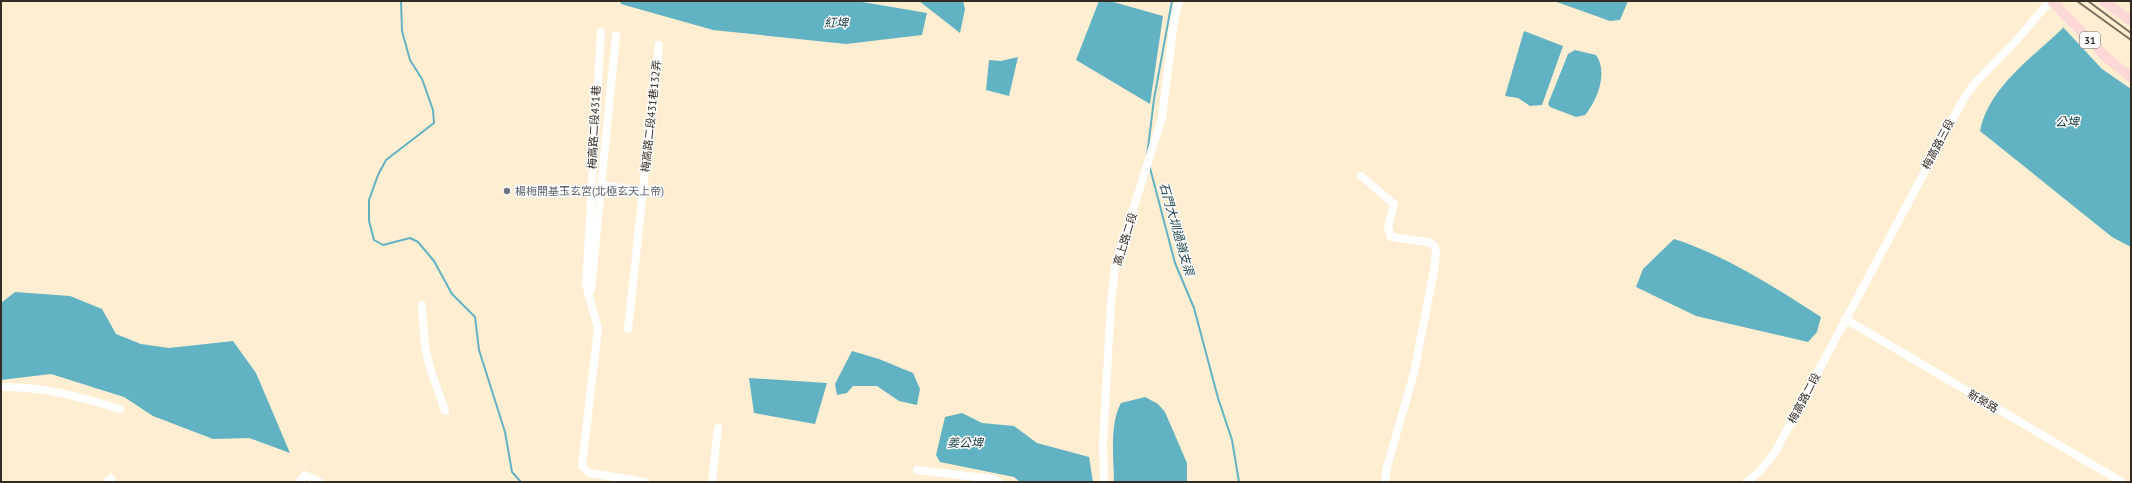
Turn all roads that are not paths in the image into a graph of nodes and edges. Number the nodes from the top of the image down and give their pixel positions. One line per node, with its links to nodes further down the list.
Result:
1 (1179, 1): 27 (street, 高上路二段)
2 (2051, 1): 8 (main road, 31); 14 (street, 梅高路三段)
3 (2104, 1): 4 (main road)
4 (2131, 21)
5 (601, 32): 12 (street, 梅高路二段431巷)
6 (616, 35): 10 (street, 梅高路二段431巷)
7 (659, 45): 11 (street, 梅高路二段431巷132弄)
8 (2131, 76)
9 (1361, 176): 28 (street)
10 (602, 185): 11 (street); 12 (street, 梅高路二段431巷)
11 (643, 191): 16 (street, 梅高路二段431巷132弄)
12 (588, 294): 24 (street, 梅高路二段431巷)
13 (422, 305): 19 (street)
14 (1853, 306): 15 (street, 梅高路二段)
15 (1846, 320): 29 (street, 梅高路二段); 30 (street, 新榮路)
16 (628, 329)
17 (1, 387): 18 (street)
18 (120, 409)
19 (445, 411)
20 (718, 428): 25 (street)
21 (917, 470): 26 (street)
22 (299, 482): 23 (street)
23 (320, 482)
24 (645, 482)
25 (712, 482)
26 (998, 482)
27 (1104, 482)
28 (1385, 482)
29 (1747, 482)
30 (2122, 482)

